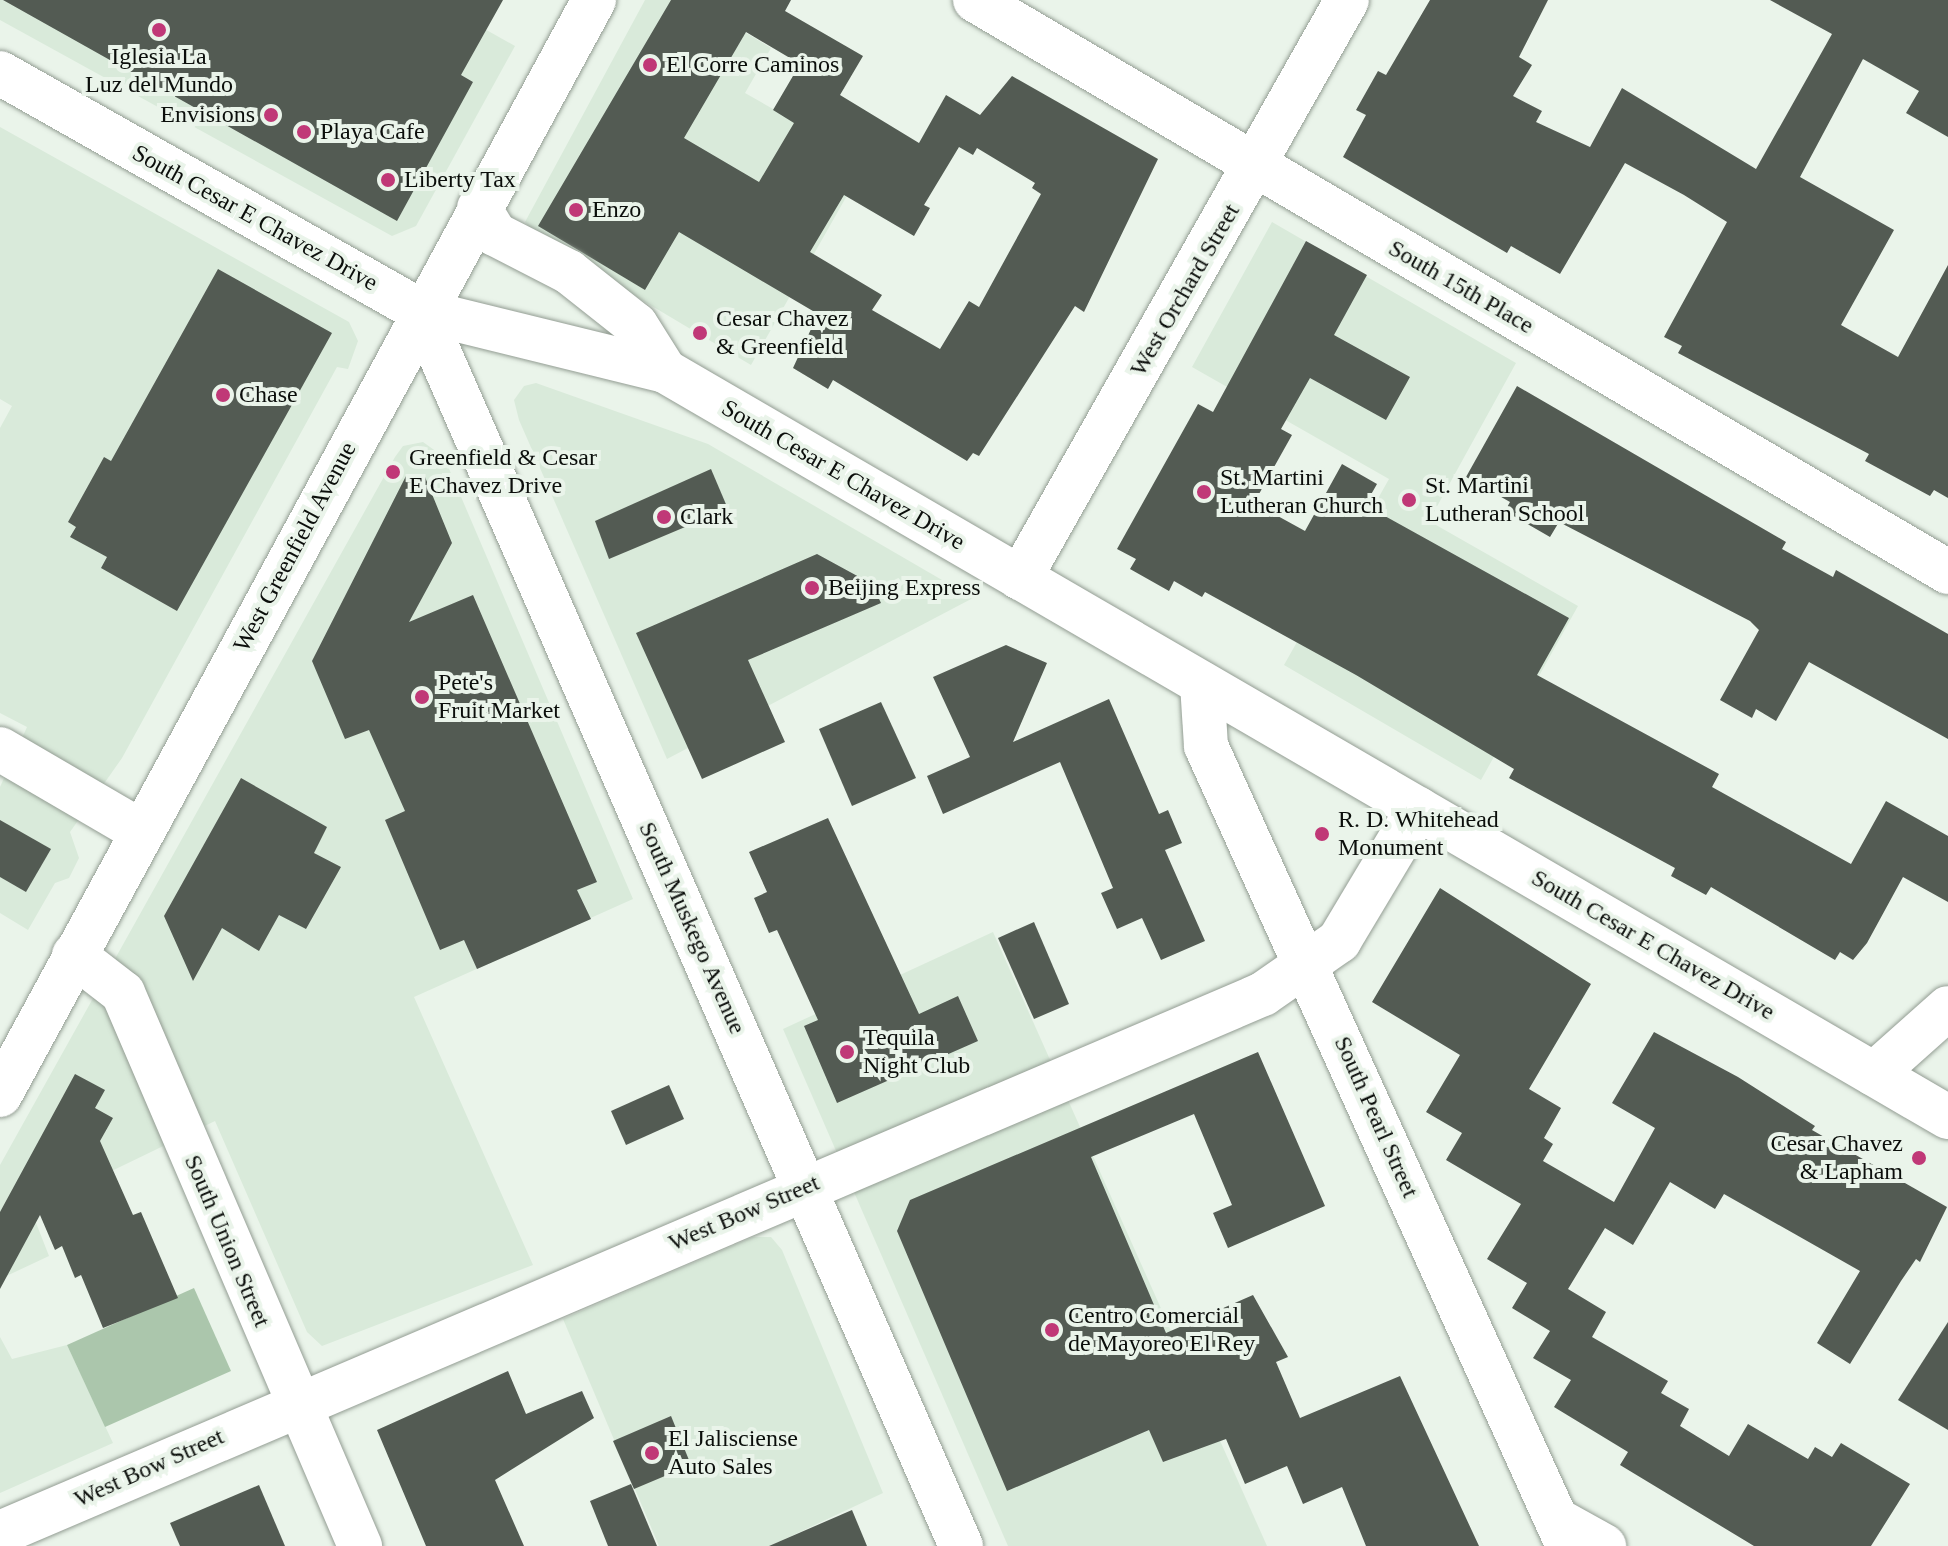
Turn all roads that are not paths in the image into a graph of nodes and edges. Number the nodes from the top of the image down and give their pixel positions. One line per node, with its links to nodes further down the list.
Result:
1 (594, 0): 6 (street, West Greenfield Avenue)
2 (975, 0): 5 (street, South 15th Place)
3 (1347, 0): 5 (street, West Orchard Street)
4 (0, 73): 7 (street, South Cesar E Chavez Drive)
5 (1255, 167): 9 (street, South 15th Place); 10 (street, West Orchard Street)
6 (479, 208): 7 (street, West Greenfield Avenue); 8 (street)
7 (421, 311): 8 (street, South Cesar E Chavez Drive); 14 (street, West Greenfield Avenue); 21 (street, South Muskego Avenue)
8 (665, 371): 10 (street, South Cesar E Chavez Drive)
9 (1948, 572)
10 (1020, 578): 11 (street, South Cesar E Chavez Drive)
11 (1202, 684): 13 (street, South Cesar E Chavez Drive); 16 (street, South Pearl Street)
12 (0, 749): 14 (street)
13 (1418, 809): 16 (street, West Bow Street); 18 (street, South Cesar E Chavez Drive)
14 (142, 832): 15 (street, West Greenfield Avenue)
15 (74, 955): 19 (street, West Greenfield Avenue); 22 (street, South Union Street)
16 (1308, 968): 21 (street, West Bow Street); 24 (street, South Pearl Street)
17 (1948, 1008): 18 (street)
18 (1874, 1074): 20 (street, South Cesar E Chavez Drive)
19 (0, 1095)
20 (1948, 1117)
21 (806, 1187): 22 (street, West Bow Street); 26 (street, South Muskego Avenue)
22 (296, 1402): 23 (street, West Bow Street); 25 (street, South Union Street)
23 (0, 1533)
24 (1563, 1533): 27 (street)
25 (360, 1546)
26 (961, 1546)
27 (1604, 1546)

